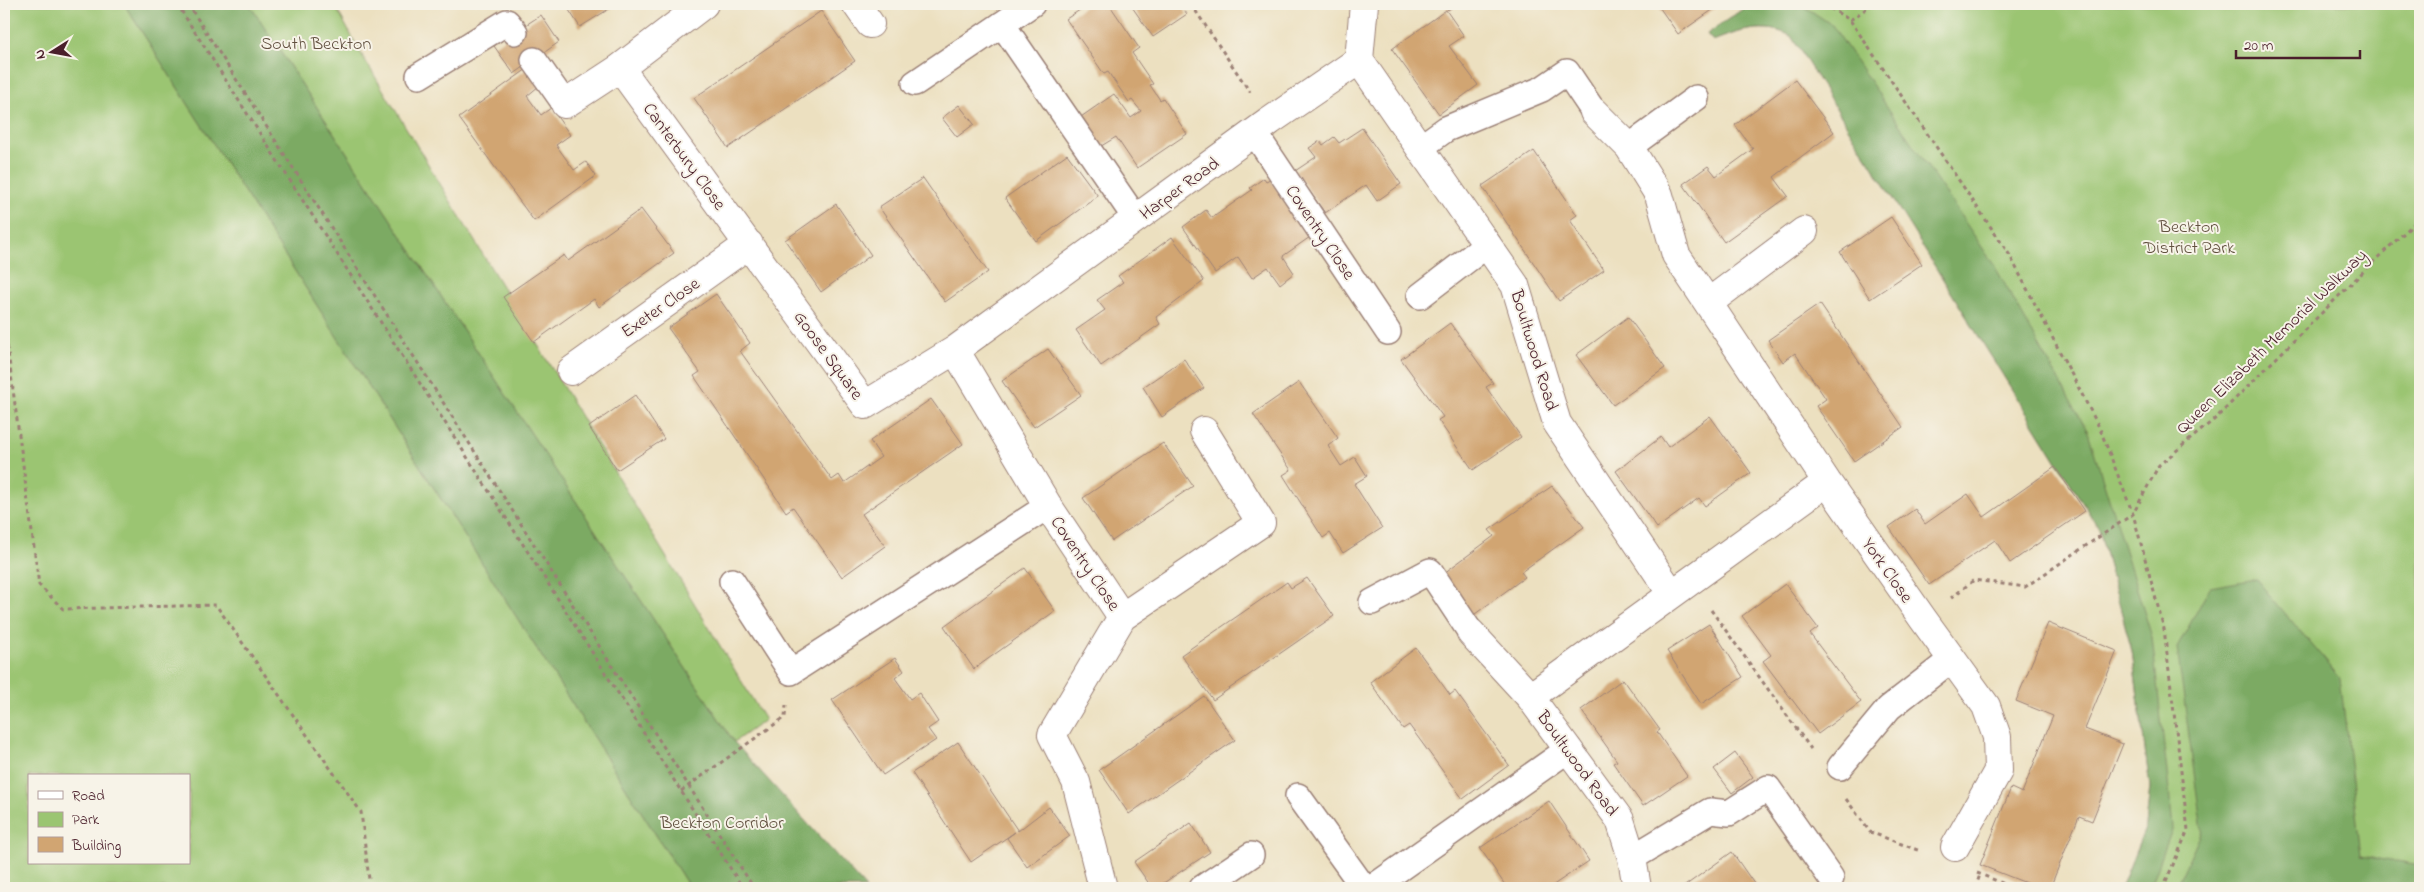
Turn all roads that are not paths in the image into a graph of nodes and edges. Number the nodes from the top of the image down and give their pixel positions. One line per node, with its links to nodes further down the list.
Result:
1 (704, 4): 8 (street)
2 (1032, 4): 4 (lane)
3 (1361, 8): 7 (street)
4 (1002, 24): 10 (lane); 17 (lane)
5 (515, 32): 9 (lane)
6 (534, 60): 12 (lane)
7 (1359, 60): 14 (street, Harper Road); 15 (street, Boultwood Road)
8 (620, 68): 12 (street); 19 (street, Canterbury Close)
9 (419, 76)
10 (915, 83)
11 (1696, 98): 16 (lane)
12 (565, 104)
13 (1594, 112): 15 (lane); 16 (street, York Close)
14 (1262, 127): 17 (street, Harper Road); 23 (lane, Coventry Close)
15 (1421, 147): 20 (street, Boultwood Road)
16 (1628, 147): 22 (street, York Close)
17 (1136, 219): 24 (street, Harper Road)
18 (1804, 231): 22 (street)
19 (749, 244): 24 (street, Goose Square); 25 (street, Exeter Close)
20 (1488, 244): 21 (lane); 30 (street, Boultwood Road)
21 (1420, 296)
22 (1708, 303): 27 (street, York Close)
23 (1388, 332)
24 (955, 350): 28 (street, Coventry Close)
25 (571, 371)
26 (1204, 431): 32 (street, Coventry Close)
27 (1827, 482): 30 (street, Boultwood Road); 34 (street, York Close)
28 (1048, 506): 29 (lane); 32 (street, Coventry Close)
29 (732, 581)
30 (1681, 588): 35 (street, Boultwood Road)
31 (1372, 602): 33 (lane)
32 (1122, 617): 43 (street)
33 (1471, 633): 35 (street, Boultwood Road)
34 (1952, 659): 37 (lane); 39 (street, York Close)
35 (1530, 697): 36 (street, Boultwood Road)
36 (1569, 749): 41 (street, Boultwood Road); 46 (lane)
37 (1840, 767)
38 (1298, 796): 45 (lane)
39 (1955, 848)
40 (1251, 856): 44 (lane)
41 (1632, 858): 42 (lane); 47 (street, Boultwood Road)
42 (1832, 878)
43 (1103, 888)
44 (1202, 888)
45 (1364, 888)
46 (1372, 888)
47 (1637, 888)

